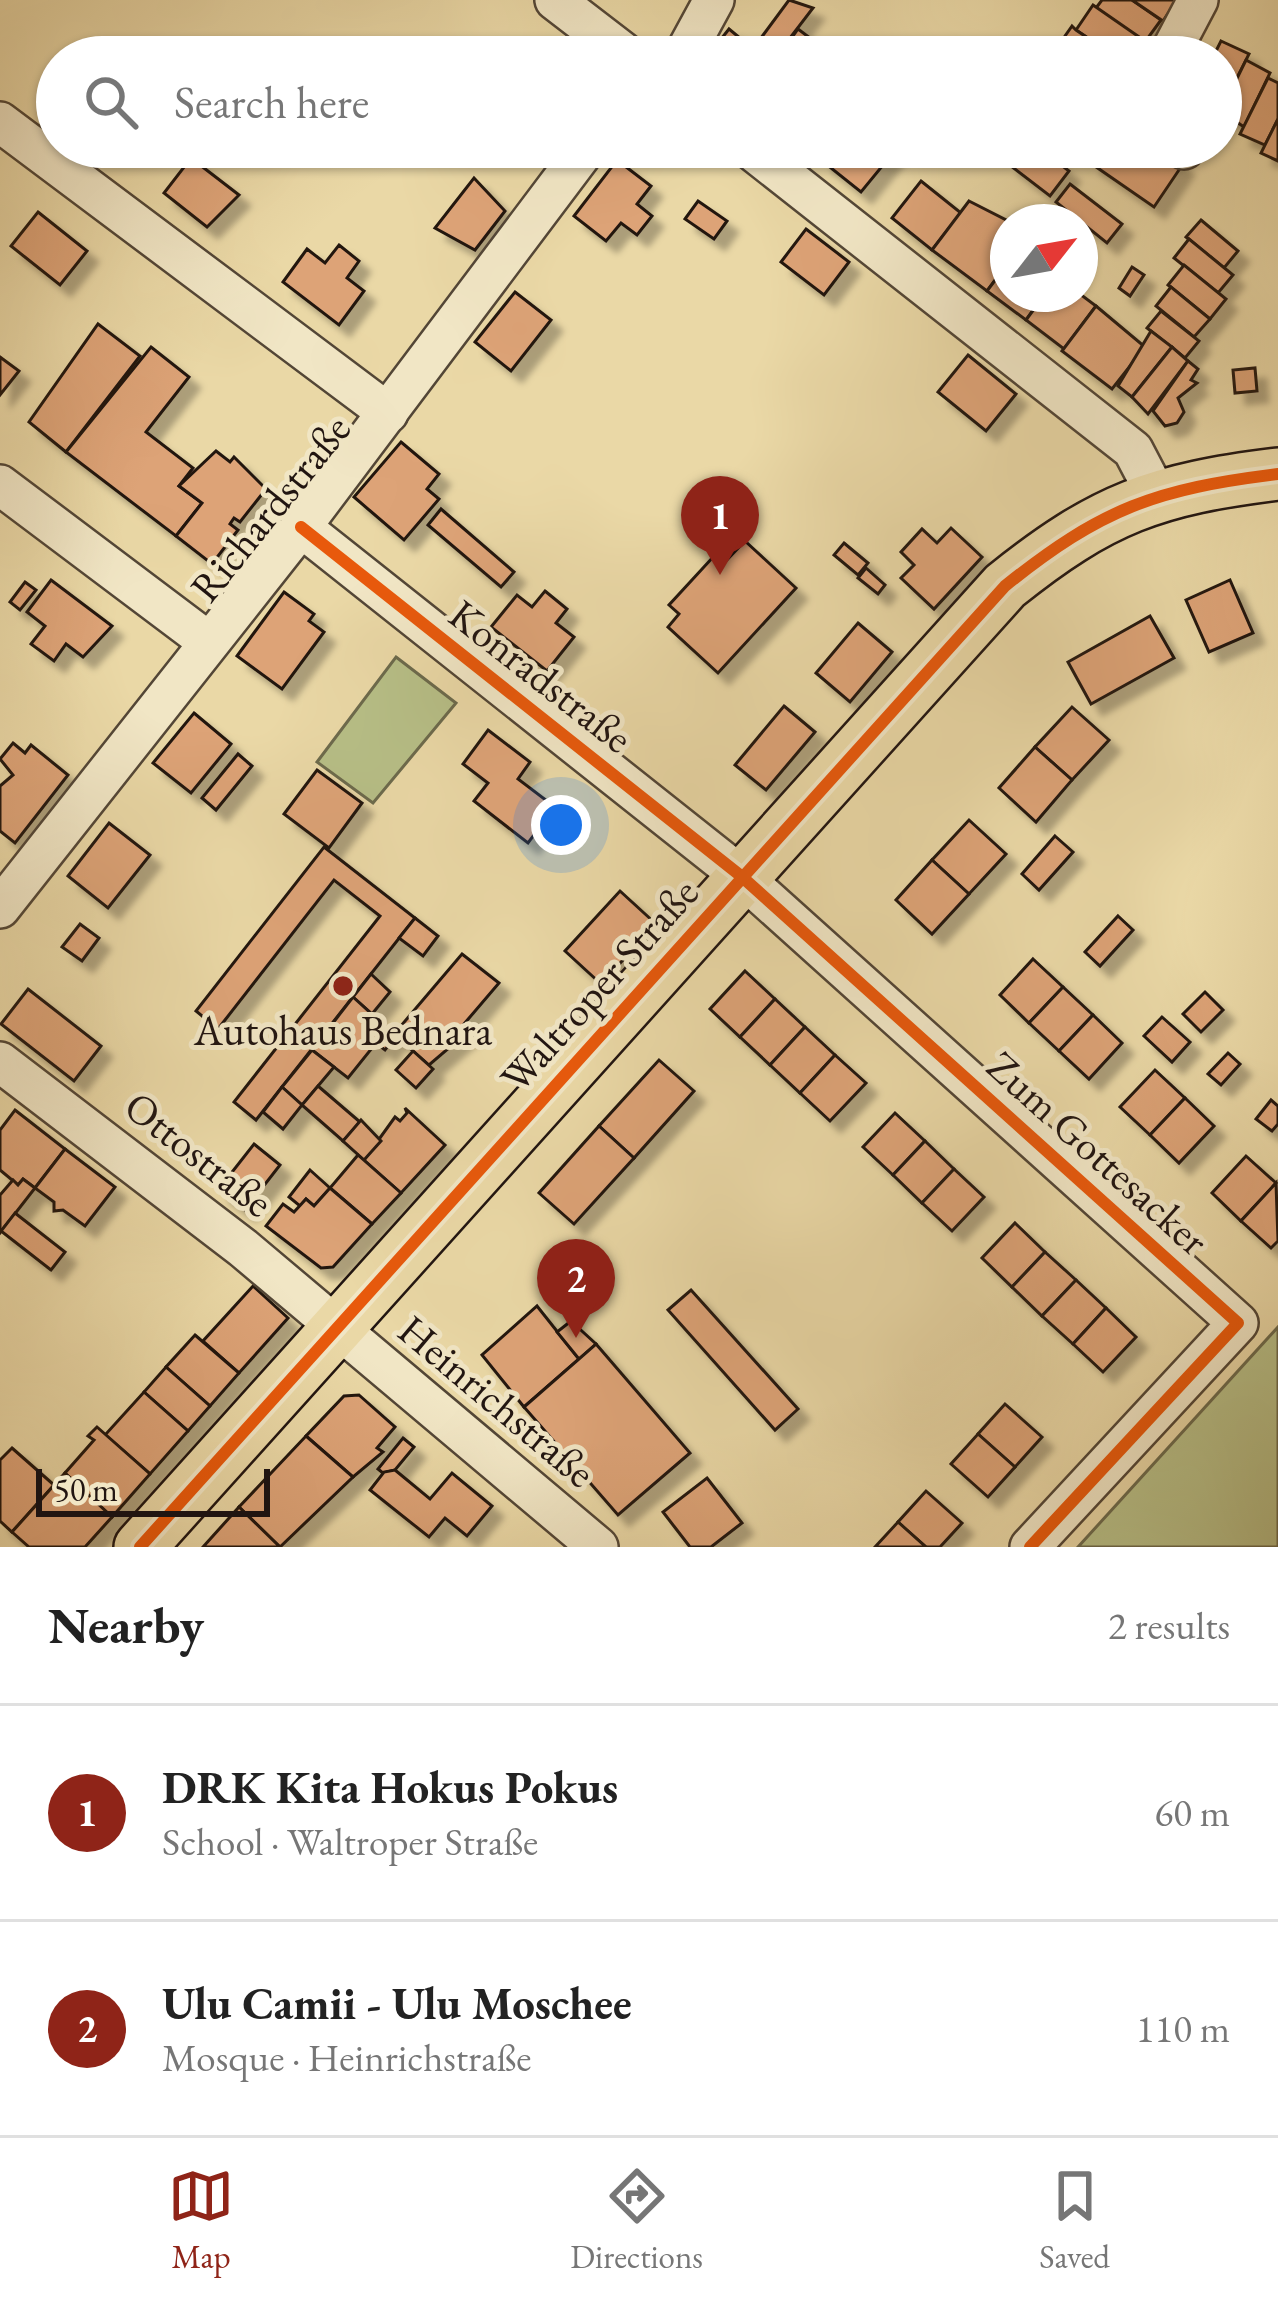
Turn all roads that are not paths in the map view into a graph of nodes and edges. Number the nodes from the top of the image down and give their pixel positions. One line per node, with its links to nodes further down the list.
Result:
1 (555, 0): 4 (street)
2 (714, 0): 5 (street)
3 (1198, 0): 6 (street)
4 (602, 36)
5 (694, 36)
6 (1179, 36)
7 (0, 122): 8 (street)
8 (36, 149)
9 (61, 168): 12 (street)
10 (571, 168): 12 (street, Richardstraße)
11 (775, 168): 15 (street)
12 (388, 413): 16 (street, Richardstraße)
13 (1278, 474): 15 (main road, Waltroper Straße)
14 (0, 485): 17 (street)
15 (1156, 494): 18 (main road, Waltroper Straße)
16 (301, 527): 17 (street, Richardstraße); 18 (street, Konradstraße)
17 (206, 640): 19 (street, Richardstraße)
18 (741, 876): 21 (main road, Waltroper Straße); 24 (street, Zum Gottesacker)
19 (0, 908)
20 (0, 1062): 21 (street, Ottostraße)
21 (334, 1328): 22 (main road, Waltroper Straße); 23 (street, Heinrichstraße)
22 (140, 1547)
23 (598, 1547)
24 (1030, 1547)

